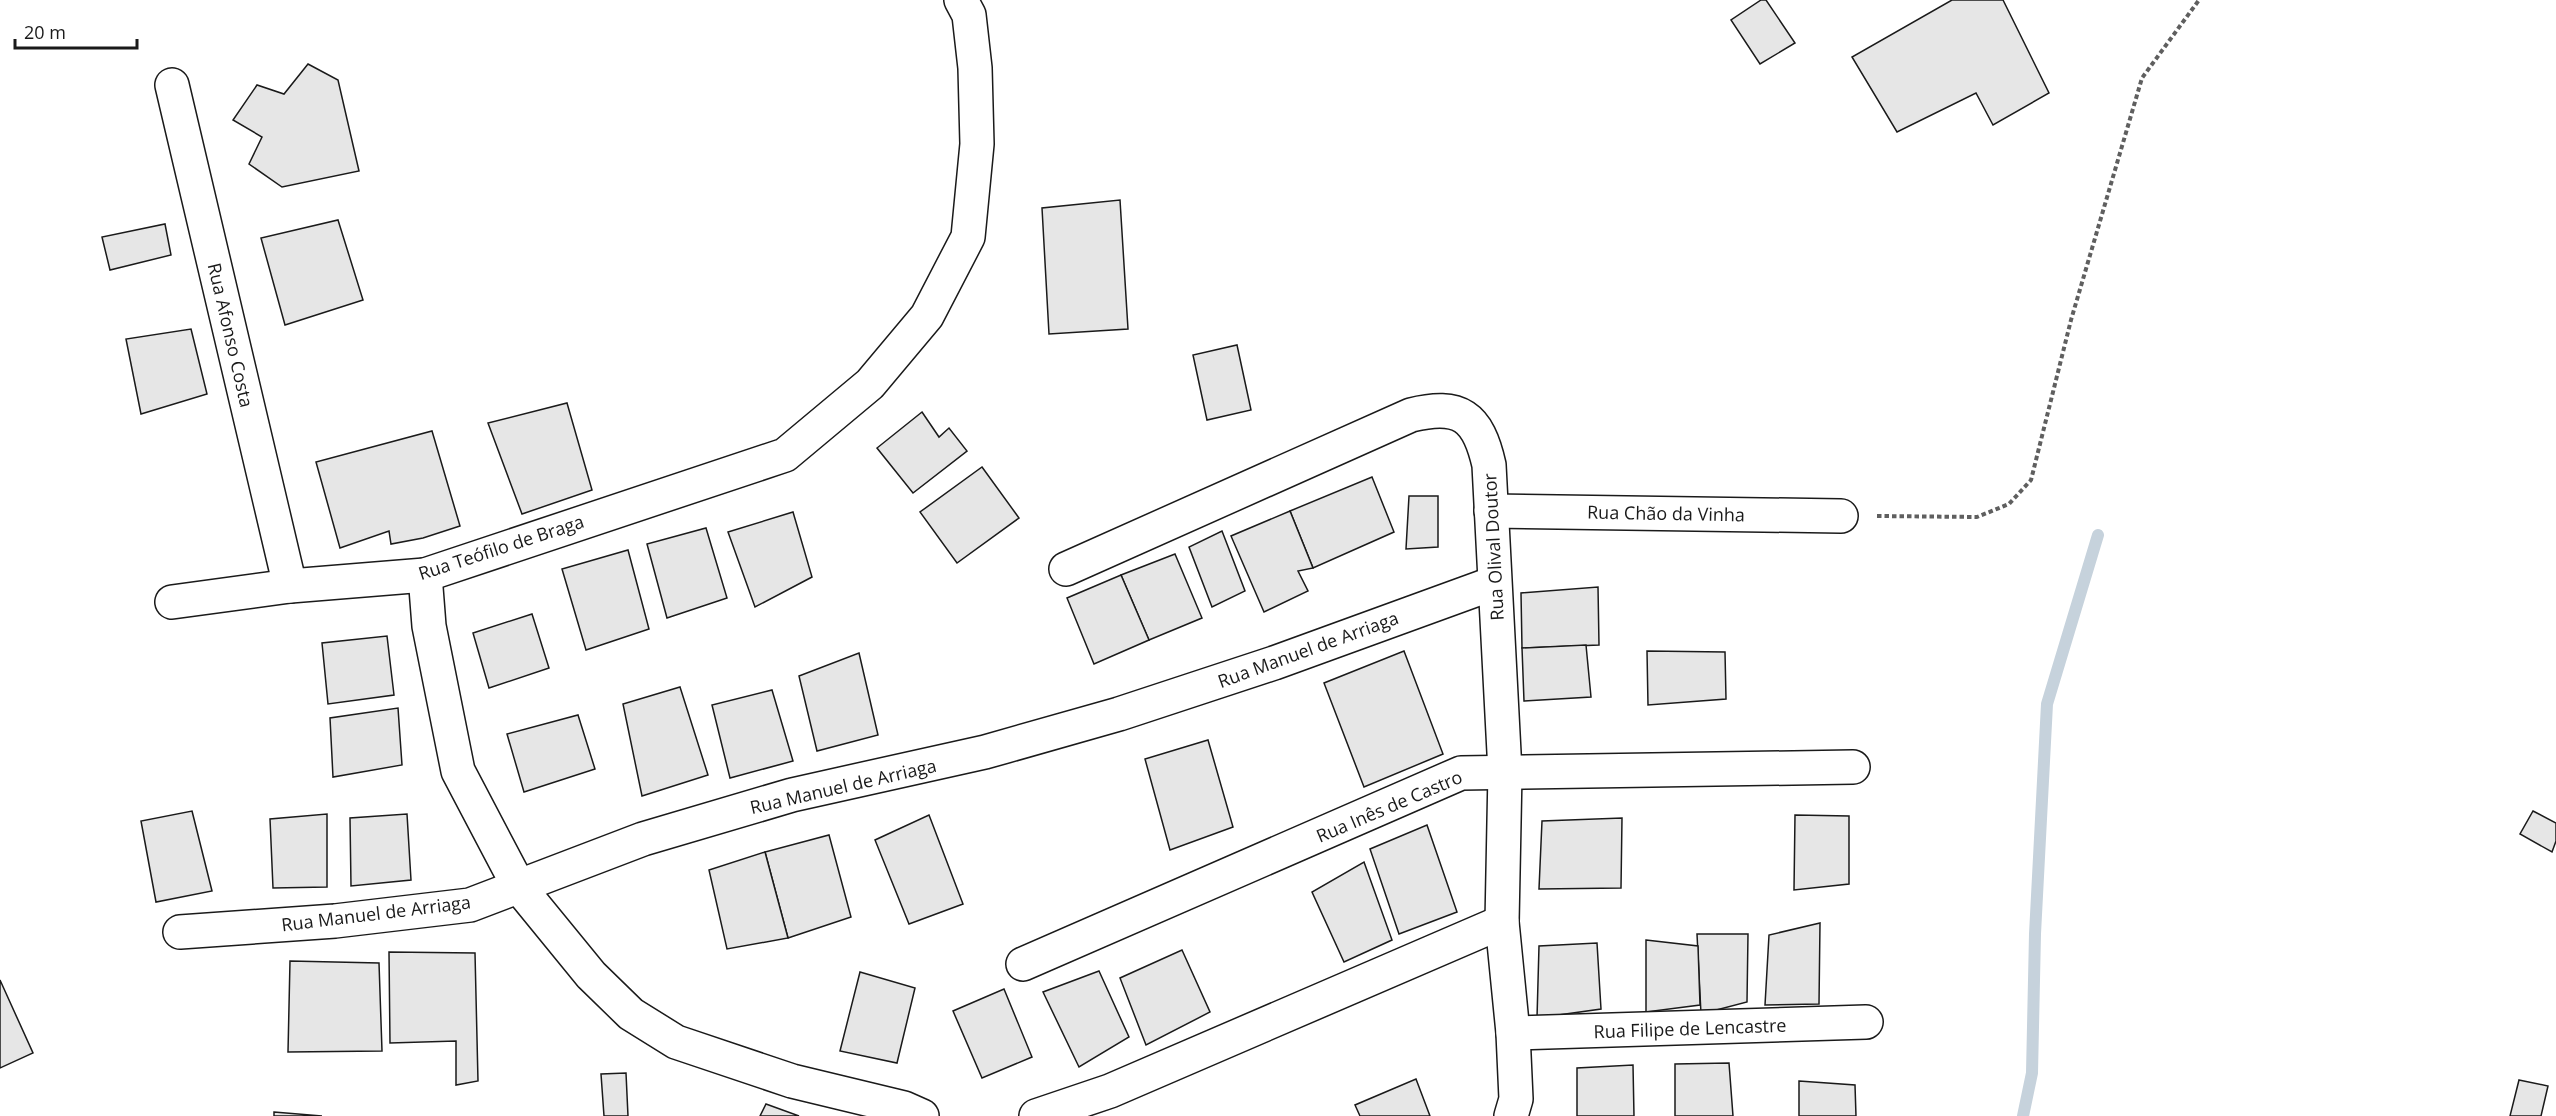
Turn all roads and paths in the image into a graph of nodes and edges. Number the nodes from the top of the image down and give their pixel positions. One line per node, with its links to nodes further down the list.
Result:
1 (961, 0): 7 (street, Rua Teófilo de Braga)
2 (2199, 0): 5 (path)
3 (172, 85): 9 (street, Rua Afonso Costa)
4 (1491, 511): 5 (street, Rua Chão da Vinha); 6 (street, Rua Olival Doutor); 8 (street, Rua Olival Doutor)
5 (1841, 516)
6 (1066, 569)
7 (425, 575): 9 (street, Rua Teófilo de Braga); 13 (street)
8 (1494, 582): 12 (street, Rua Olival Doutor); 13 (street, Rua Manuel de Arriaga)
9 (290, 586): 10 (street, Rua Teófilo de Braga)
10 (172, 602)
11 (1853, 767): 12 (street, Rua Inês de Castro)
12 (1505, 772): 14 (street, Rua Olival Doutor); 16 (street, Rua Inês de Castro)
13 (519, 887): 15 (street, Rua Manuel de Arriaga); 19 (street)
14 (1502, 922): 18 (street, Rua Olival Doutor); 20 (street)
15 (180, 932)
16 (1023, 964)
17 (1866, 1022): 18 (street, Rua Filipe de Lencastre)
18 (1513, 1033): 21 (street, Rua Olival Doutor)
19 (922, 1116)
20 (1036, 1116)
21 (1511, 1116)

